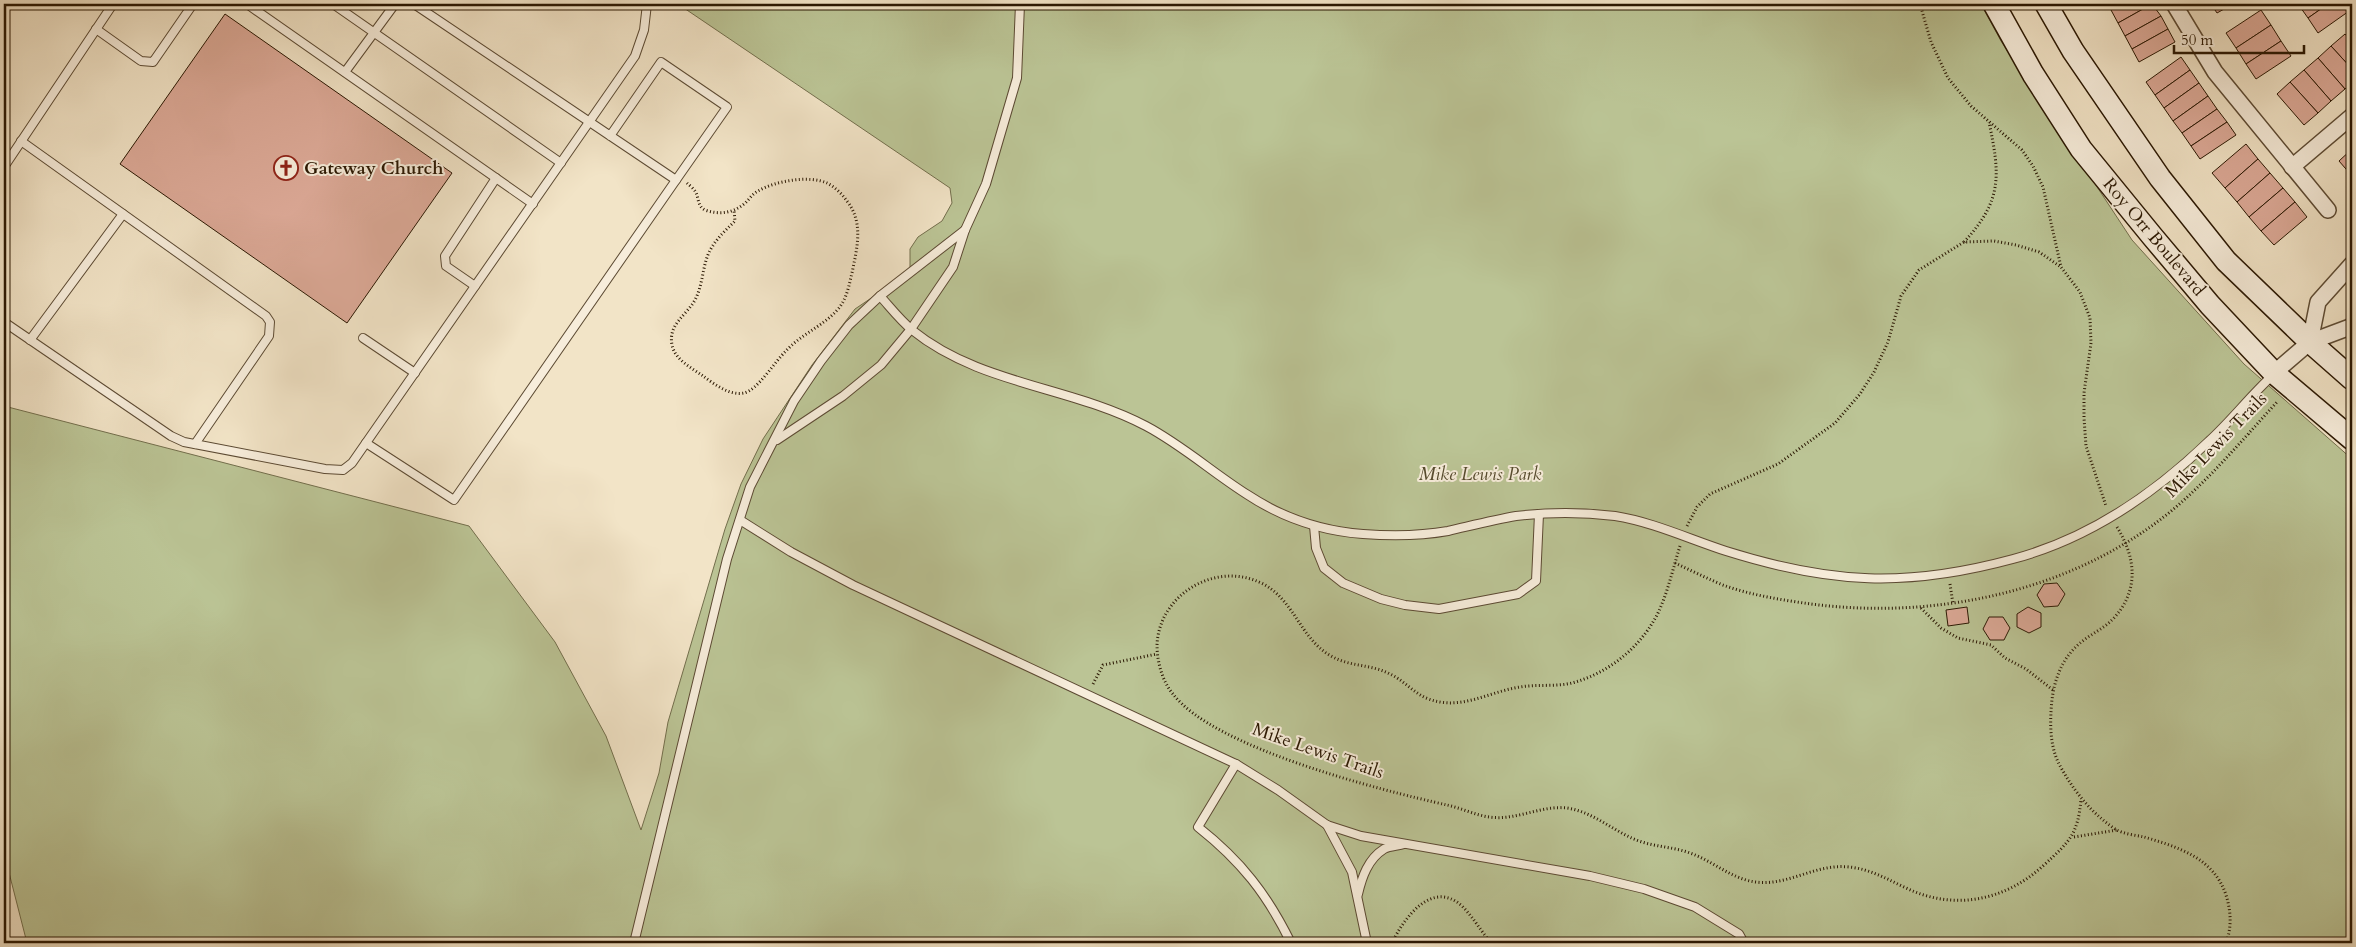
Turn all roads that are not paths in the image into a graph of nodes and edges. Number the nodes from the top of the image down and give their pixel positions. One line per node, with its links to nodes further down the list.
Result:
1 (113, 4): 12 (lane)
2 (194, 4): 12 (lane)
3 (247, 4): 14 (lane)
4 (333, 4): 13 (lane)
5 (395, 4): 13 (lane)
6 (414, 4): 16 (lane)
7 (647, 4): 16 (lane)
8 (1020, 4): 27 (lane)
9 (1994, 4): 38 (main road, Roy Orr Boulevard)
10 (2046, 4): 36 (main road)
11 (2174, 4): 21 (street)
12 (96, 29): 18 (lane)
13 (374, 33): 14 (lane); 19 (lane)
14 (345, 72): 22 (lane)
15 (2352, 116): 21 (street)
16 (590, 122): 17 (lane); 19 (lane)
17 (610, 136): 23 (lane); 23 (lane)
18 (21, 141): 20 (lane); 26 (lane)
19 (561, 163): 24 (lane)
20 (4, 167)
21 (2292, 167): 25 (street)
22 (496, 178): 24 (lane); 29 (lane)
23 (678, 178): 42 (lane)
24 (533, 204): 29 (lane)
25 (2328, 210)
26 (123, 214): 35 (lane); 43 (lane)
27 (965, 230): 30 (lane); 33 (lane)
28 (2352, 264): 36 (street)
29 (475, 286): 37 (lane)
30 (880, 296): 33 (lane); 41 (lane)
31 (4, 322): 35 (lane)
32 (2352, 325): 36 (street)
33 (911, 329): 41 (lane); 46 (lane)
34 (363, 338): 37 (lane)
35 (30, 340): 43 (lane)
36 (2310, 342): 38 (street); 39 (main road)
37 (415, 373): 42 (lane)
38 (2274, 373): 40 (main road, Roy Orr Boulevard); 44 (lane)
39 (2352, 379)
40 (2352, 439)
41 (776, 441): 45 (lane)
42 (366, 443): 43 (lane)
43 (195, 444)
44 (1539, 514): 46 (lane); 46 (lane)
45 (740, 520): 47 (lane); 51 (lane)
46 (1314, 526)
47 (1236, 764): 48 (lane); 52 (lane)
48 (1326, 825): 49 (lane); 50 (lane)
49 (1406, 844): 50 (lane); 54 (lane)
50 (1358, 896): 53 (lane)
51 (634, 943)
52 (1292, 943)
53 (1367, 943)
54 (1744, 943)

